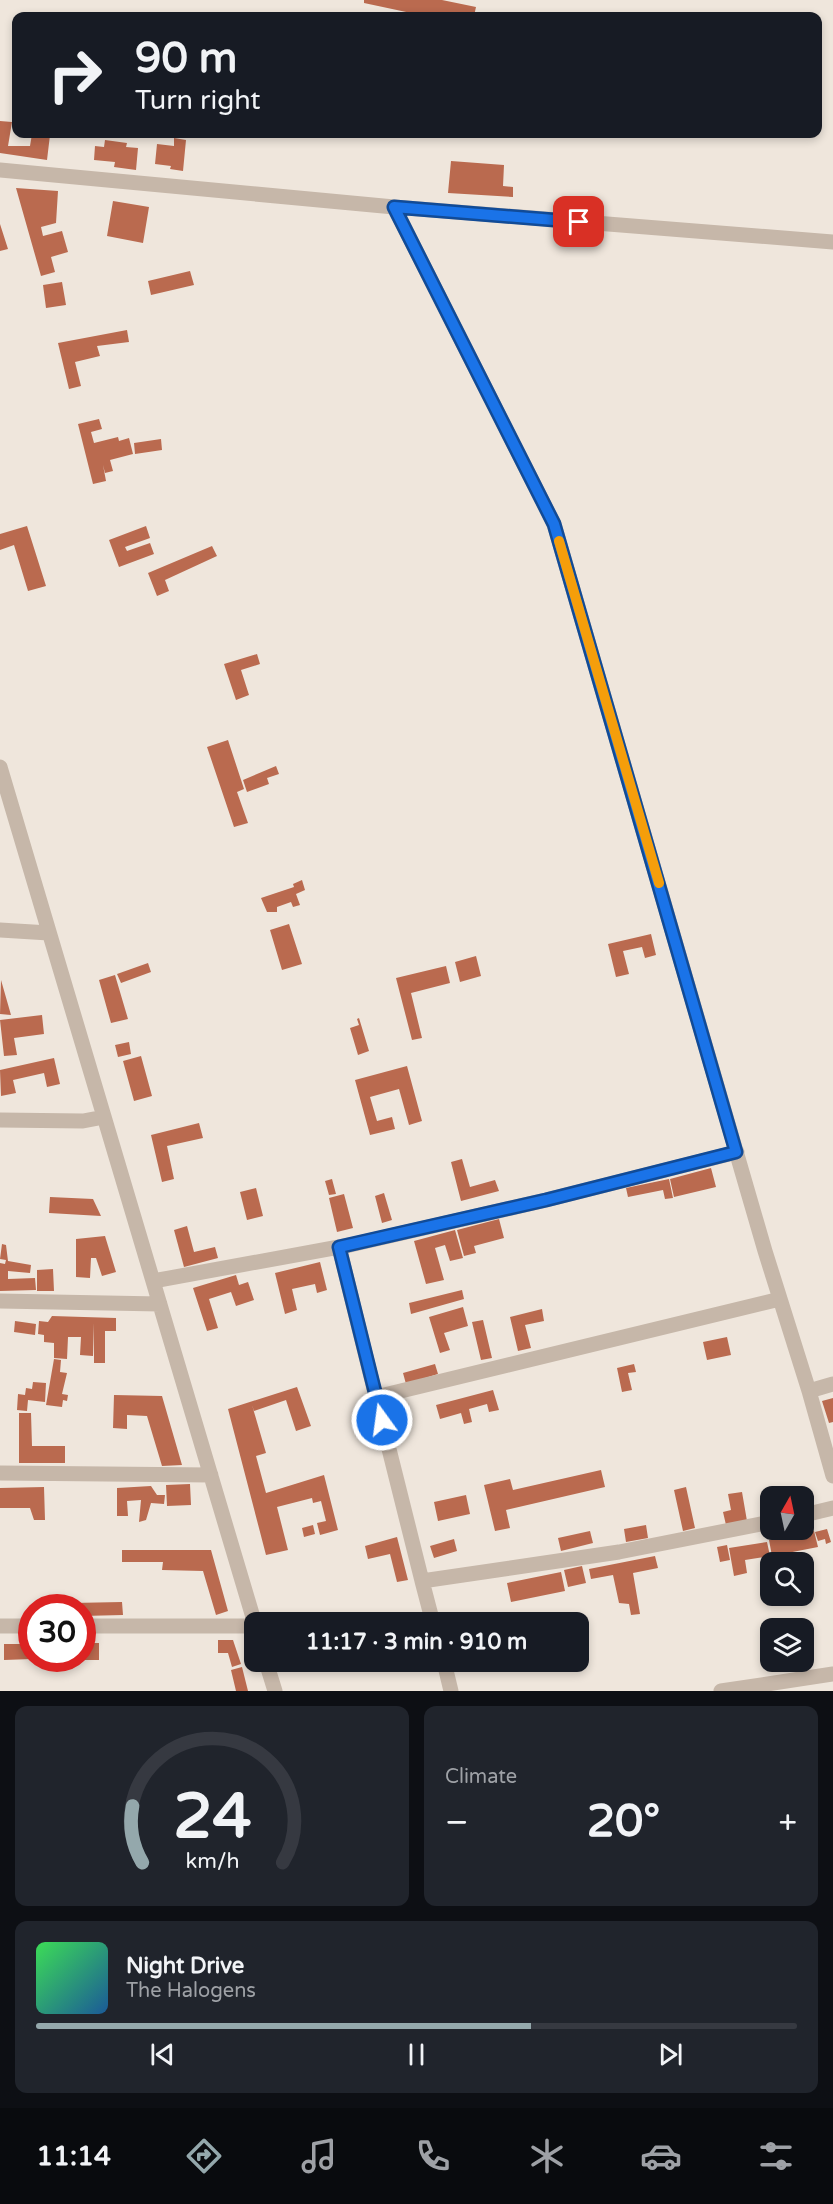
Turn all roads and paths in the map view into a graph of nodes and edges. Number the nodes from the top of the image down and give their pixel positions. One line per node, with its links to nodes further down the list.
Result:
1 (0, 170): 2 (street)
2 (394, 207): 3 (street); 9 (street)
3 (833, 242)
4 (0, 766): 6 (street)
5 (0, 930): 6 (street)
6 (50, 933): 7 (street)
7 (104, 1117): 8 (street); 11 (street)
8 (0, 1120)
9 (736, 1152): 10 (street); 12 (street)
10 (339, 1247): 11 (street); 17 (street)
11 (153, 1281): 14 (street)
12 (780, 1299): 16 (street); 17 (street)
13 (0, 1301): 14 (street)
14 (160, 1304): 19 (street)
15 (833, 1384): 16 (street)
16 (809, 1391): 20 (street)
17 (376, 1397): 24 (street)
18 (0, 1473): 19 (street)
19 (211, 1475): 25 (street)
20 (833, 1476)
21 (833, 1508): 22 (street)
22 (814, 1513)
23 (760, 1524): 24 (street)
24 (422, 1581): 26 (street)
25 (251, 1612)
26 (430, 1612)
27 (244, 1625): 30 (street)
28 (0, 1626): 29 (street)
29 (18, 1626)
30 (96, 1626)
31 (269, 1672): 34 (street)
32 (447, 1672): 35 (street)
33 (833, 1674): 36 (street)
34 (275, 1691)
35 (452, 1691)
36 (721, 1691)

